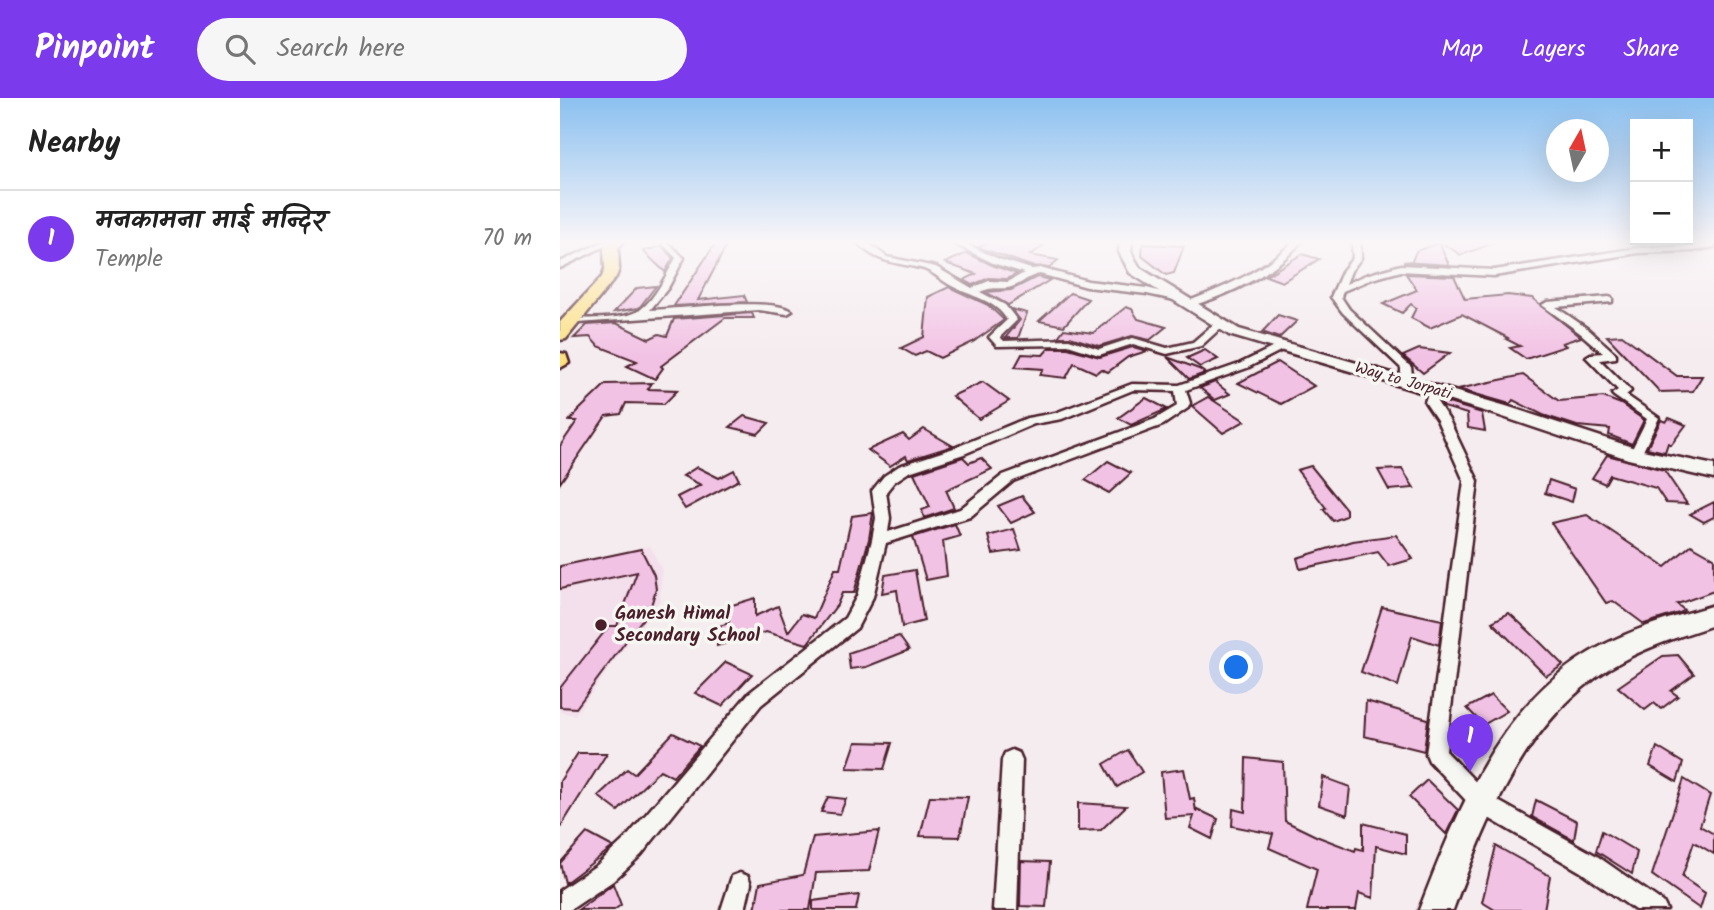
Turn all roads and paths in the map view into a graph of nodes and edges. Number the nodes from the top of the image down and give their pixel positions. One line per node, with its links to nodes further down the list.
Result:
1 (607, 279): 17 (main road)
2 (668, 279): 15 (street)
3 (947, 279): 11 (street)
4 (1020, 279): 11 (street)
5 (1070, 279): 13 (street)
6 (1149, 279): 13 (street, Way to Jorpati)
7 (1249, 279): 13 (street)
8 (1344, 279): 10 (street)
9 (1363, 279): 10 (street)
10 (1341, 289): 21 (street)
11 (976, 290): 16 (street)
12 (1609, 300): 24 (street)
13 (1185, 302): 16 (street, Way to Jorpati)
14 (787, 311): 15 (street)
15 (639, 314): 17 (street)
16 (1219, 325): 18 (street, Way to Jorpati)
17 (564, 328)
18 (1282, 346): 21 (street, Way to Jorpati); 22 (street)
19 (560, 358): 20 (main road)
20 (560, 363)
21 (1407, 382): 23 (street, Way to Jorpati)
22 (1180, 388): 26 (street); 26 (street)
23 (1435, 390): 24 (street, Way to Jorpati); 29 (street)
24 (1634, 456): 25 (street, Way to Jorpati)
25 (1714, 472)
26 (879, 540): 31 (street)
27 (1714, 615): 29 (street)
28 (1012, 760): 33 (street)
29 (1482, 803): 34 (street); 35 (street)
30 (740, 884): 32 (street)
31 (560, 903)
32 (733, 910)
33 (1005, 910)
34 (1436, 910)
35 (1655, 910)

